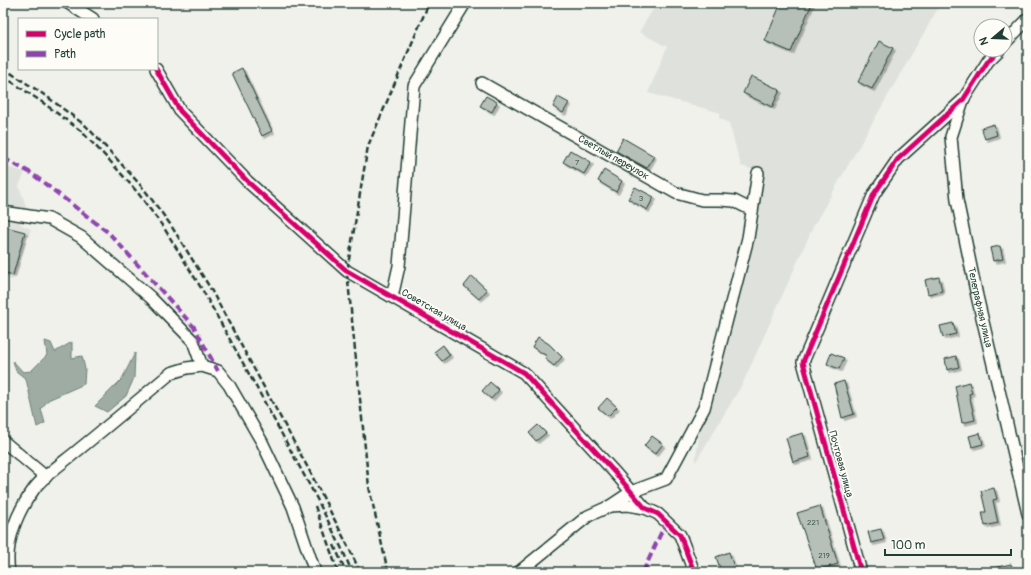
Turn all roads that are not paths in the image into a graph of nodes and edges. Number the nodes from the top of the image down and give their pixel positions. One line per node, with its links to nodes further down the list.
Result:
1 (68, 3): 3 (street)
2 (465, 3): 13 (street)
3 (91, 18)
4 (1028, 19): 5 (street)
5 (1013, 35)
6 (991, 58): 9 (street)
7 (157, 70): 13 (street, Советская улица)
8 (482, 83): 11 (street, Светлый переулок)
9 (963, 100): 20 (street, Телеграфная улица); 25 (street, Почтовая улица)
10 (758, 173): 11 (street)
11 (752, 210): 17 (street)
12 (3, 212): 14 (street)
13 (392, 297): 17 (street, Советская улица)
14 (202, 366): 16 (street); 22 (street)
15 (3, 441): 16 (street)
16 (46, 477): 21 (street)
17 (631, 492): 18 (street); 19 (street, Советская улица)
18 (610, 506): 19 (street); 23 (street)
19 (645, 508): 24 (street, Советская улица)
20 (1028, 514)
21 (9, 572)
22 (314, 572)
23 (519, 572)
24 (694, 572)
25 (861, 572)

